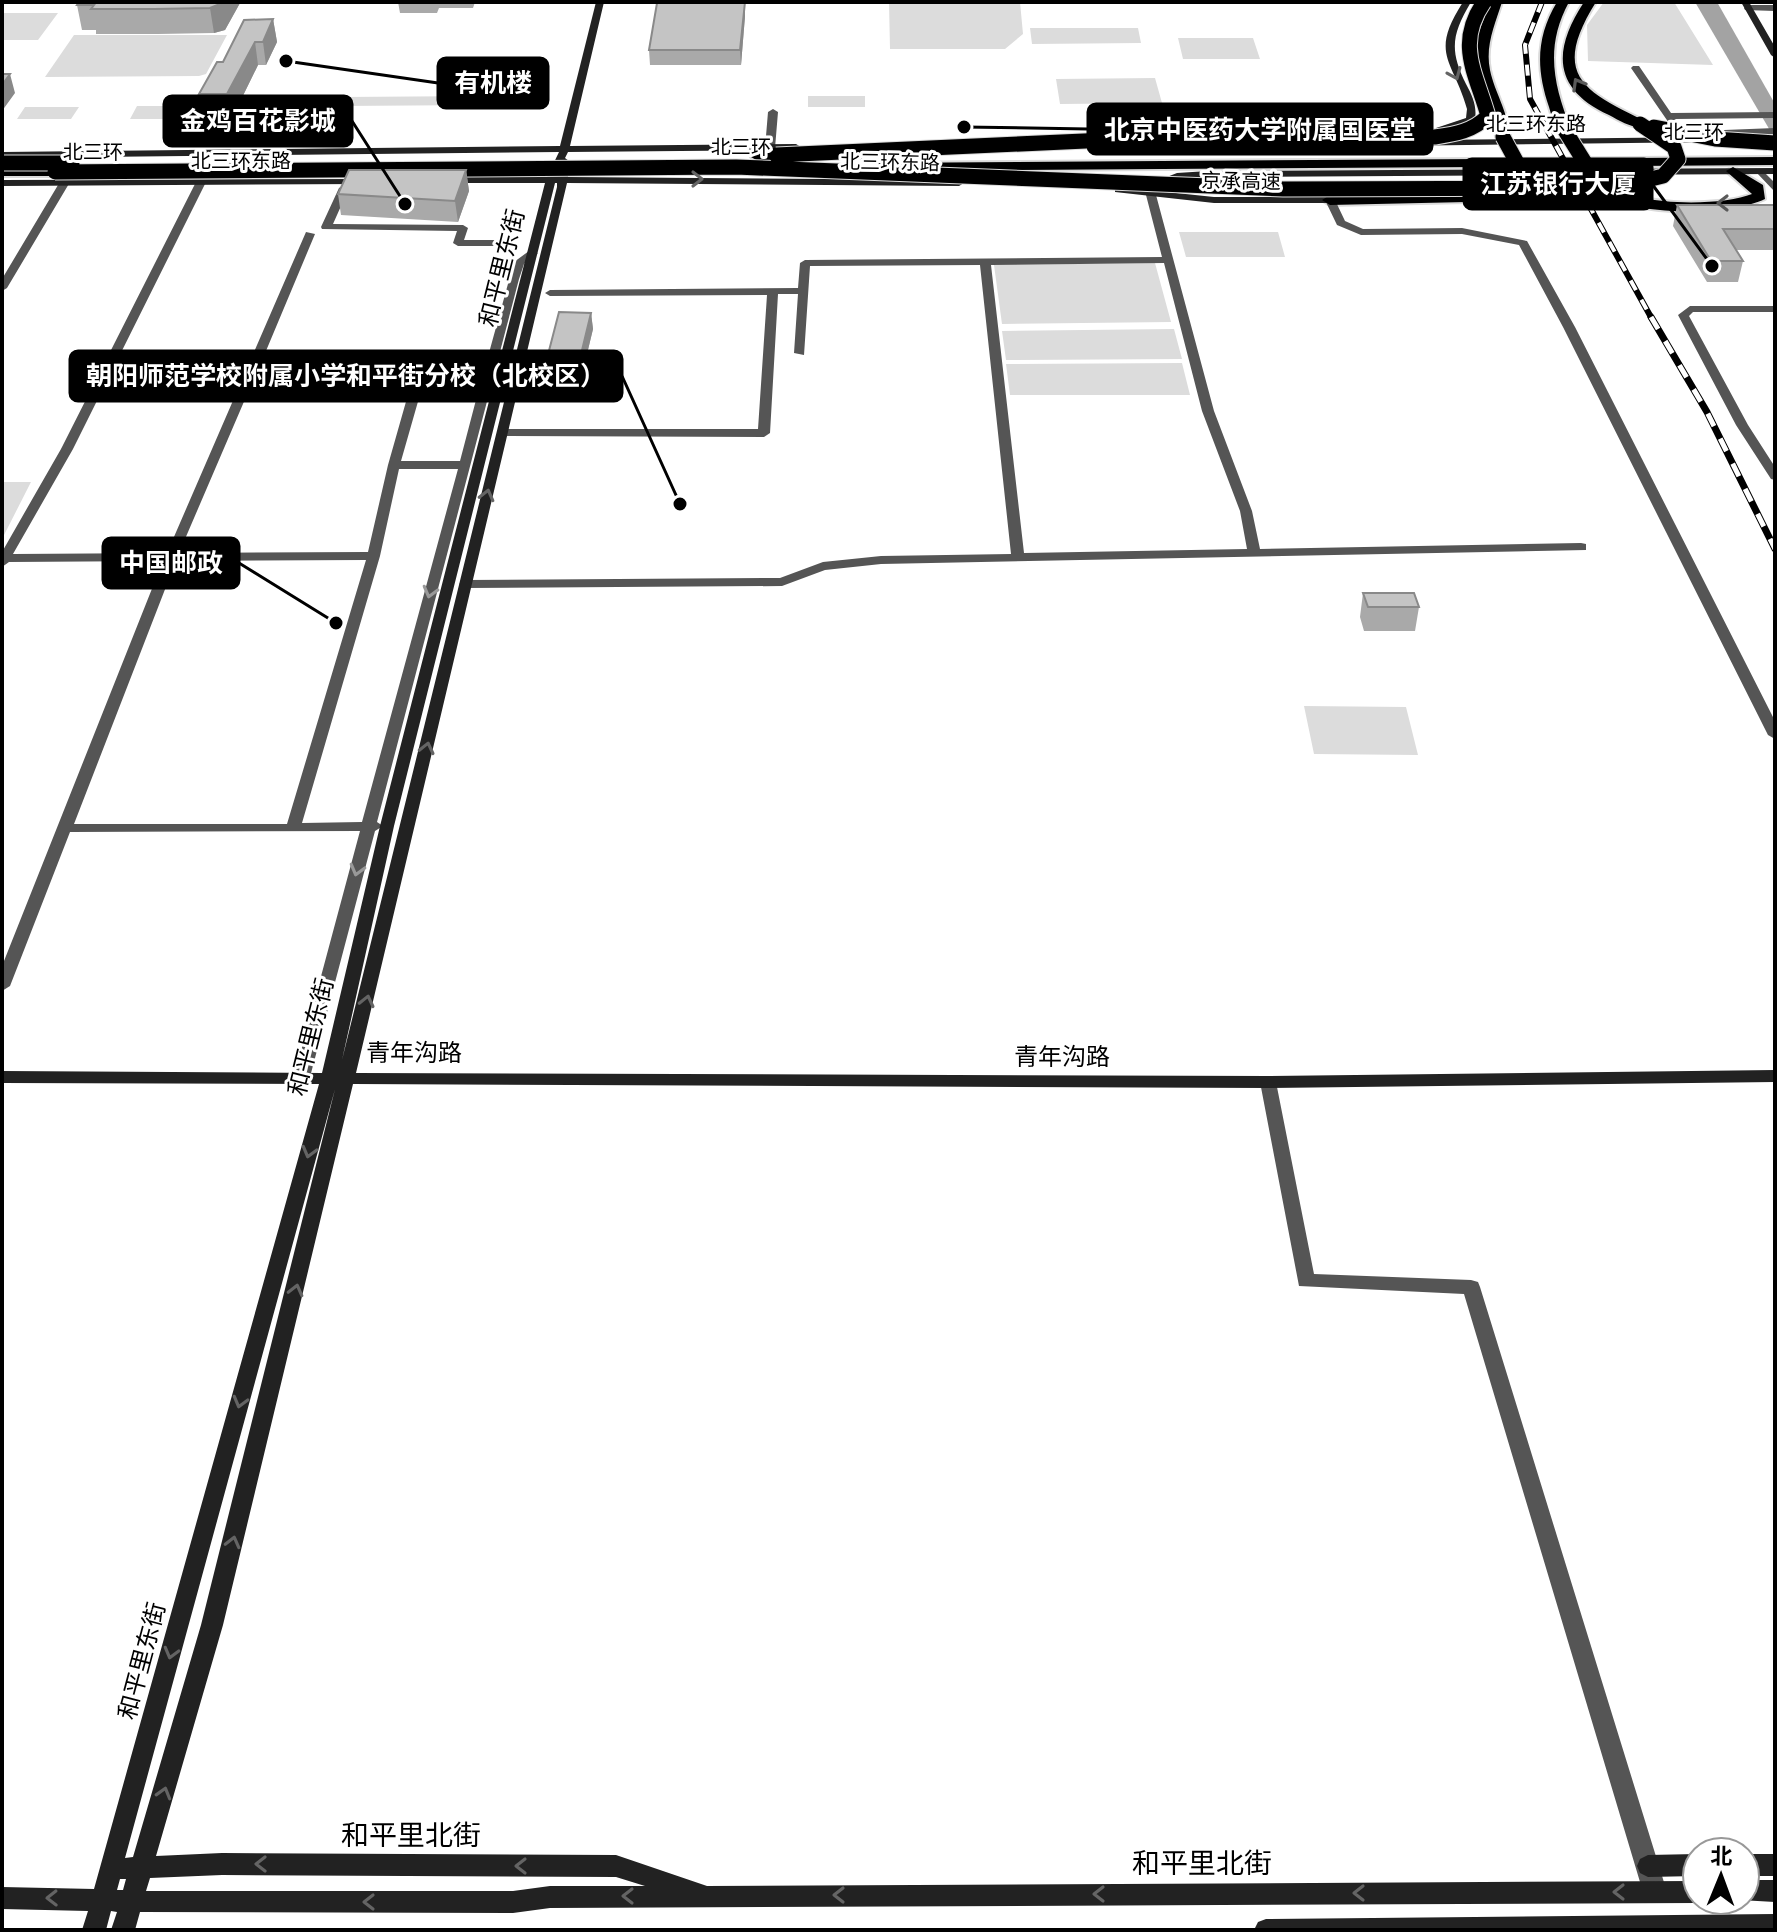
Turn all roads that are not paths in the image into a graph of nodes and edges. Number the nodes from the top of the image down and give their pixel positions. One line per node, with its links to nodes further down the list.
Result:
1 (600, 2): 22 (street)
2 (1467, 2): 16 (street, one-way to 16)
3 (1484, 2): 24 (highway, bridge)
4 (1496, 2): 48 (highway, bridge)
5 (1563, 2): 35 (highway, one-way to 5, bridge)
6 (1747, 5): 8 (street); 9 (street)
7 (1586, 8): 14 (highway, one-way to 7)
8 (1775, 8)
9 (1775, 55)
10 (1636, 68): 13 (street)
11 (773, 112): 24 (street)
12 (1775, 115): 13 (street)
13 (1669, 116): 17 (street)
14 (1640, 124): 18 (highway, bridge); 34 (highway, bridge)
15 (1775, 131): 31 (street)
16 (1135, 134): 20 (street, 北三环东路); 24 (street, 北三环东路)
17 (1674, 139): 19 (street); 31 (street)
18 (1775, 140): 31 (street, 北三环东路, bridge)
19 (1638, 143): 20 (street, 北三环东路); 31 (street, 北三环东路)
20 (1233, 147): 28 (highway)
21 (727, 149): 23 (street, 北三环东路); 24 (street, 北三环东路); 40 (street)
22 (564, 151): 23 (street, 北三环东路); 26 (street, 北三环东路); 37 (street, 和平里东街); 38 (street, 和平里东街)
23 (599, 151): 39 (street)
24 (764, 152): 28 (highway, 北三环); 32 (highway, 北三环, bridge)
25 (1775, 152): 31 (highway, 北三环)
26 (78, 154): 27 (street, 北三环东路); 43 (street)
27 (2, 155)
28 (1094, 156): 30 (highway, 北三环)
29 (1616, 157): 30 (highway, 北三环东路); 31 (highway, 北三环)
30 (1477, 158): 33 (highway, 北三环)
31 (1765, 159): 35 (street, 北三环东路); 45 (street)
32 (2, 163)
33 (1191, 164): 34 (highway, 北三环); 46 (highway)
34 (736, 167): 36 (highway, 北三环, bridge)
35 (1733, 171): 47 (street, 北三环东路)
36 (2, 172)
37 (551, 179): 38 (street, 北三环东路); 41 (street, 北三环东路); 51 (street, 和平里东街)
38 (563, 179): 39 (street, 北三环东路); 63 (street, 和平里东街)
39 (596, 179): 40 (street, 北三环东路, one-way to 40)
40 (724, 179): 46 (street, 北三环东路)
41 (201, 182): 43 (street, 北三环东路); 72 (street)
42 (2, 183): 43 (street, 北三环东路)
43 (65, 183): 54 (street)
44 (344, 188): 50 (street)
45 (1775, 189)
46 (1119, 190): 47 (street, 北三环东路)
47 (1149, 191): 48 (street, 京承高速); 52 (street)
48 (1330, 200): 74 (street)
49 (310, 234): 60 (street)
50 (502, 243)
51 (533, 253): 62 (street); 75 (street, 和平里东街)
52 (1165, 260): 53 (street); 68 (street)
53 (985, 261): 56 (street); 70 (street)
54 (2, 288)
55 (773, 291): 56 (street); 57 (street); 63 (street)
56 (804, 291): 59 (street)
57 (550, 293)
58 (1775, 309): 66 (street)
59 (800, 353)
60 (250, 373): 61 (street); 71 (street)
61 (420, 374): 62 (street); 64 (street)
62 (489, 374): 65 (street)
63 (502, 433): 73 (street, 和平里东街, one-way to 63)
64 (394, 465): 65 (street); 69 (street)
65 (465, 465): 76 (street, one-way to 76)
66 (1775, 476)
67 (1581, 547): 68 (street)
68 (1254, 553): 70 (street)
69 (374, 556): 71 (street); 78 (street)
70 (1018, 557): 73 (street)
71 (171, 558): 72 (street); 77 (street)
72 (3, 560)
73 (466, 584): 80 (street, 和平里东街, one-way to 73)
74 (1775, 735)
75 (387, 826): 76 (street); 80 (street, 和平里东街)
76 (368, 827): 78 (street); 83 (street, one-way to 83)
77 (64, 828): 78 (street); 79 (street)
78 (293, 828)
79 (2, 986)
80 (339, 1076): 83 (street, 青年沟路); 84 (street, 青年沟路); 87 (street, 和平里东街, one-way to 80); 88 (street, 和平里东街, one-way to 88)
81 (1775, 1076): 84 (street, 青年沟路)
82 (2, 1077): 83 (street, 青年沟路)
83 (302, 1077)
84 (1268, 1082): 86 (street)
85 (1681, 1865): 86 (street)
86 (1648, 1866): 89 (street)
87 (142, 1868): 88 (street, 和平里北街); 91 (street, 和平里北街, one-way to 87); 94 (street, 和平里东街)
88 (111, 1869): 93 (street, 和平里东街)
89 (1655, 1892): 90 (street, 和平里北街); 91 (street, 和平里北街, one-way to 91)
90 (1681, 1892)
91 (706, 1896): 94 (street, 和平里北街, one-way to 94)
92 (2, 1898): 93 (street, one-way to 92)
93 (102, 1901): 94 (street, 和平里北街); 96 (street, 和平里东街)
94 (131, 1902): 97 (street, 和平里东街)
95 (1775, 1925): 98 (street)
96 (94, 1930)
97 (123, 1930)
98 (1266, 1930)

